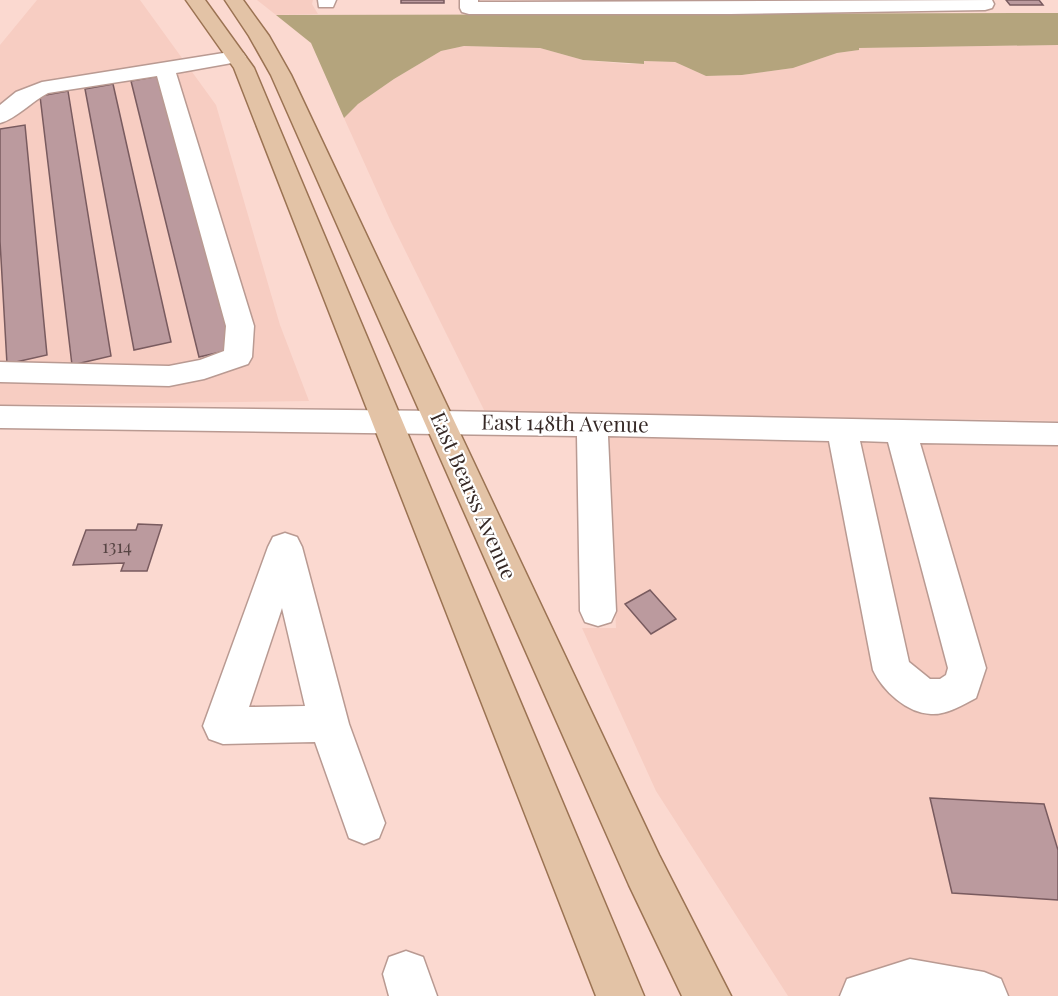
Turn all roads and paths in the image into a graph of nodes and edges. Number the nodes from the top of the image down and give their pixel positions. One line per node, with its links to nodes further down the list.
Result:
1 (195, 0): 8 (main road)
2 (234, 0): 16 (main road, East Bearss Avenue)
3 (984, 2): 4 (street)
4 (867, 3): 7 (street)
5 (469, 4): 6 (street)
6 (594, 4): 7 (street)
7 (729, 4)
8 (236, 57): 9 (street); 15 (main road)
9 (165, 69): 10 (street); 12 (street)
10 (0, 116)
11 (0, 372): 12 (street)
12 (169, 376): 14 (street)
13 (0, 417): 14 (street, East 148th Avenue)
14 (181, 419): 15 (street, East 148th Avenue)
15 (386, 422): 16 (street, East 148th Avenue); 24 (main road)
16 (440, 422): 17 (street, East 148th Avenue); 25 (main road, East Bearss Avenue)
17 (592, 425): 18 (street, East 148th Avenue); 21 (street)
18 (842, 430): 19 (street, East 148th Avenue); 19 (street)
19 (901, 431): 20 (street, East 148th Avenue)
20 (1058, 434)
21 (598, 612)
22 (329, 724): 23 (street)
23 (364, 823)
24 (620, 996)
25 (707, 996)
26 (864, 996): 27 (street)
27 (984, 996)

